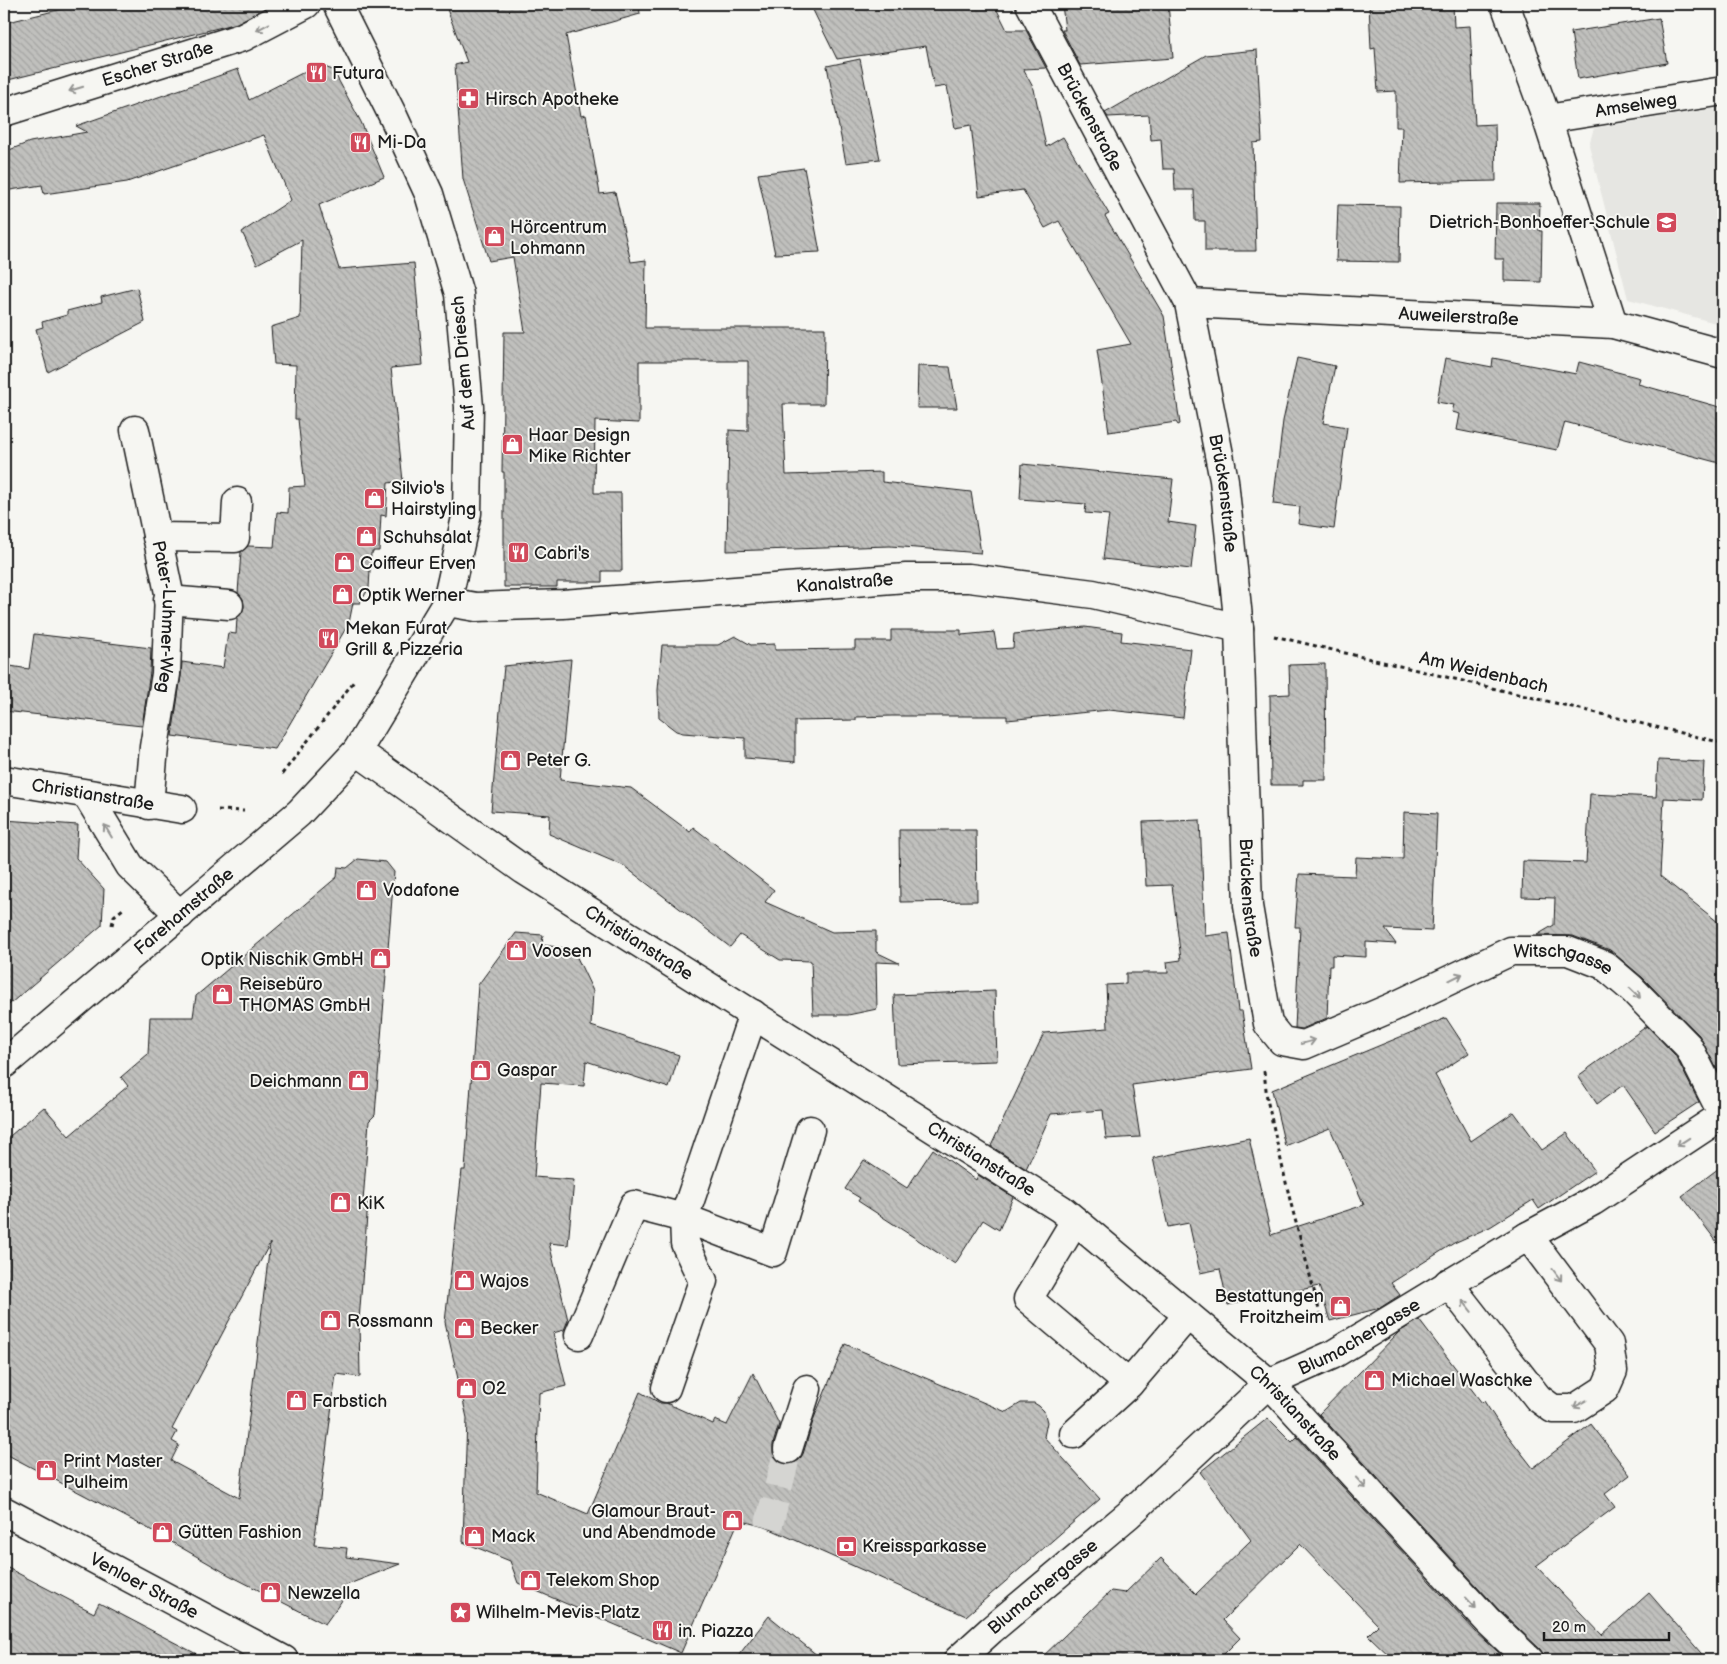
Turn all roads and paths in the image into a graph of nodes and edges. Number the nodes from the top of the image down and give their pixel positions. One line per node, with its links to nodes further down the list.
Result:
1 (306, 4): 6 (street, Escher Straße, one-way to 6)
2 (337, 4): 15 (street, Auf dem Driesch)
3 (1030, 4): 8 (street, Brückenstraße)
4 (1505, 4): 7 (street)
5 (1723, 91): 7 (street, Amselweg)
6 (4, 112)
7 (1547, 119): 9 (street)
8 (1189, 303): 9 (street, Auweilerstraße); 17 (street, Brückenstraße)
9 (1613, 324): 10 (street, Auweilerstraße)
10 (1723, 354)
11 (136, 430): 13 (street, Pater-Luhmer-Weg)
12 (237, 502): 13 (street)
13 (157, 537): 14 (street, Pater-Luhmer-Weg)
14 (168, 600): 16 (street); 24 (street, Pater-Luhmer-Weg)
15 (447, 602): 17 (street, Kanalstraße); 20 (street, Auf dem Driesch)
16 (229, 605)
17 (1239, 628): 19 (path, Am Weidenbach); 32 (street, Brückenstraße)
18 (360, 674): 21 (path)
19 (1723, 743)
20 (357, 751): 29 (street, Farehamstraße); 31 (street, Christianstraße)
21 (282, 775)
22 (4, 780): 23 (street, Christianstraße)
23 (87, 795): 24 (street, Christianstraße); 28 (street, one-way to 23)
24 (149, 805): 26 (street, Christianstraße)
25 (251, 806): 27 (path)
26 (182, 810)
27 (237, 817)
28 (151, 887): 29 (street); 30 (path)
29 (180, 915): 33 (street, Farehamstraße)
30 (112, 926)
31 (753, 1014): 36 (street); 37 (street, Christianstraße)
32 (1268, 1024): 34 (street, Witschgasse, one-way to 34); 42 (path)
33 (4, 1064)
34 (1723, 1115): 38 (street, Blumachergasse, one-way to 38)
35 (810, 1130): 36 (street)
36 (684, 1218): 41 (street); 45 (street)
37 (1075, 1221): 40 (street, Christianstraße); 44 (street)
38 (1528, 1236): 39 (street, Blumachergasse); 39 (street, one-way to 39)
39 (1448, 1283): 42 (street, Blumachergasse)
40 (1188, 1315): 43 (street, Christianstraße); 44 (street)
41 (579, 1335)
42 (1332, 1355): 43 (street, Blumachergasse)
43 (1269, 1383): 51 (street, Blumachergasse); 52 (street, Christianstraße, one-way to 52)
44 (1129, 1384): 47 (street)
45 (666, 1388)
46 (806, 1389): 48 (street)
47 (1074, 1434)
48 (788, 1450)
49 (4, 1511): 50 (street, Venloer Straße)
50 (284, 1660)
51 (958, 1660)
52 (1529, 1660)

